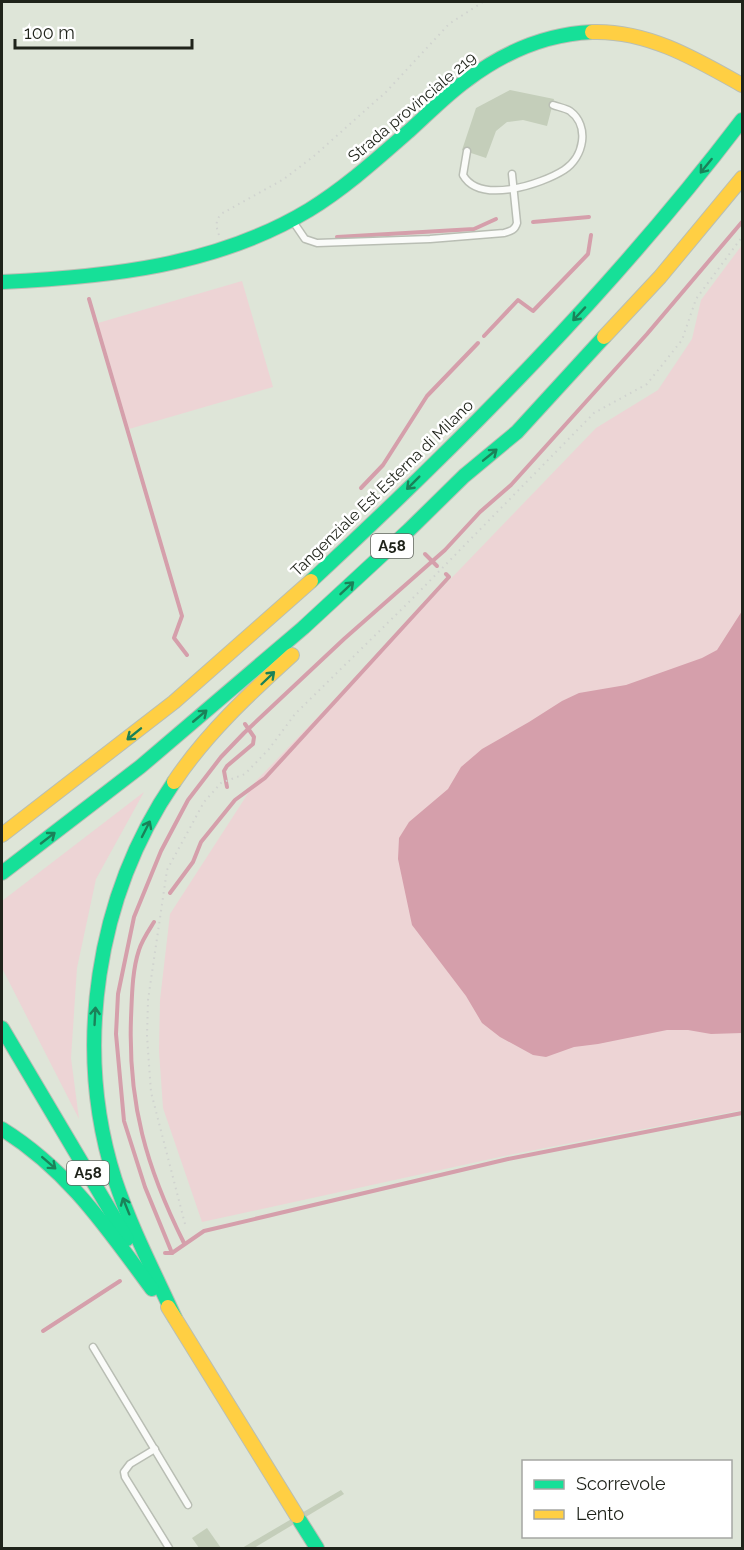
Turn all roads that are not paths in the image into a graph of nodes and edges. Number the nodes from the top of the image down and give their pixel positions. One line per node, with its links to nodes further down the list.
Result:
1 (742, 85): 8 (main road, Strada provinciale 219)
2 (552, 105): 7 (lane)
3 (742, 120): 13 (main road, Tangenziale Est Esterna di Milano / A58, one-way to 13)
4 (467, 152): 7 (lane)
5 (512, 174): 7 (lane)
6 (742, 178): 10 (main road, A58, one-way to 6)
7 (514, 188): 8 (lane)
8 (292, 219): 9 (main road, Strada provinciale 219)
9 (2, 282)
10 (409, 530): 11 (main road, A58); 16 (main road, A58, one-way to 10)
11 (380, 576)
12 (363, 591): 19 (main road, A58, one-way to 12)
13 (43, 805): 14 (main road, A58); 15 (main road, Tangenziale Est Esterna di Milano / A58)
14 (2, 829)
15 (2, 835)
16 (2, 873)
17 (2, 1028): 19 (main road, A58)
18 (2, 1129): 19 (main road, A58, one-way to 19)
19 (175, 1318): 24 (main road, A58)
20 (93, 1347): 21 (lane)
21 (155, 1449): 22 (lane); 23 (lane)
22 (188, 1504)
23 (169, 1548)
24 (317, 1548)

